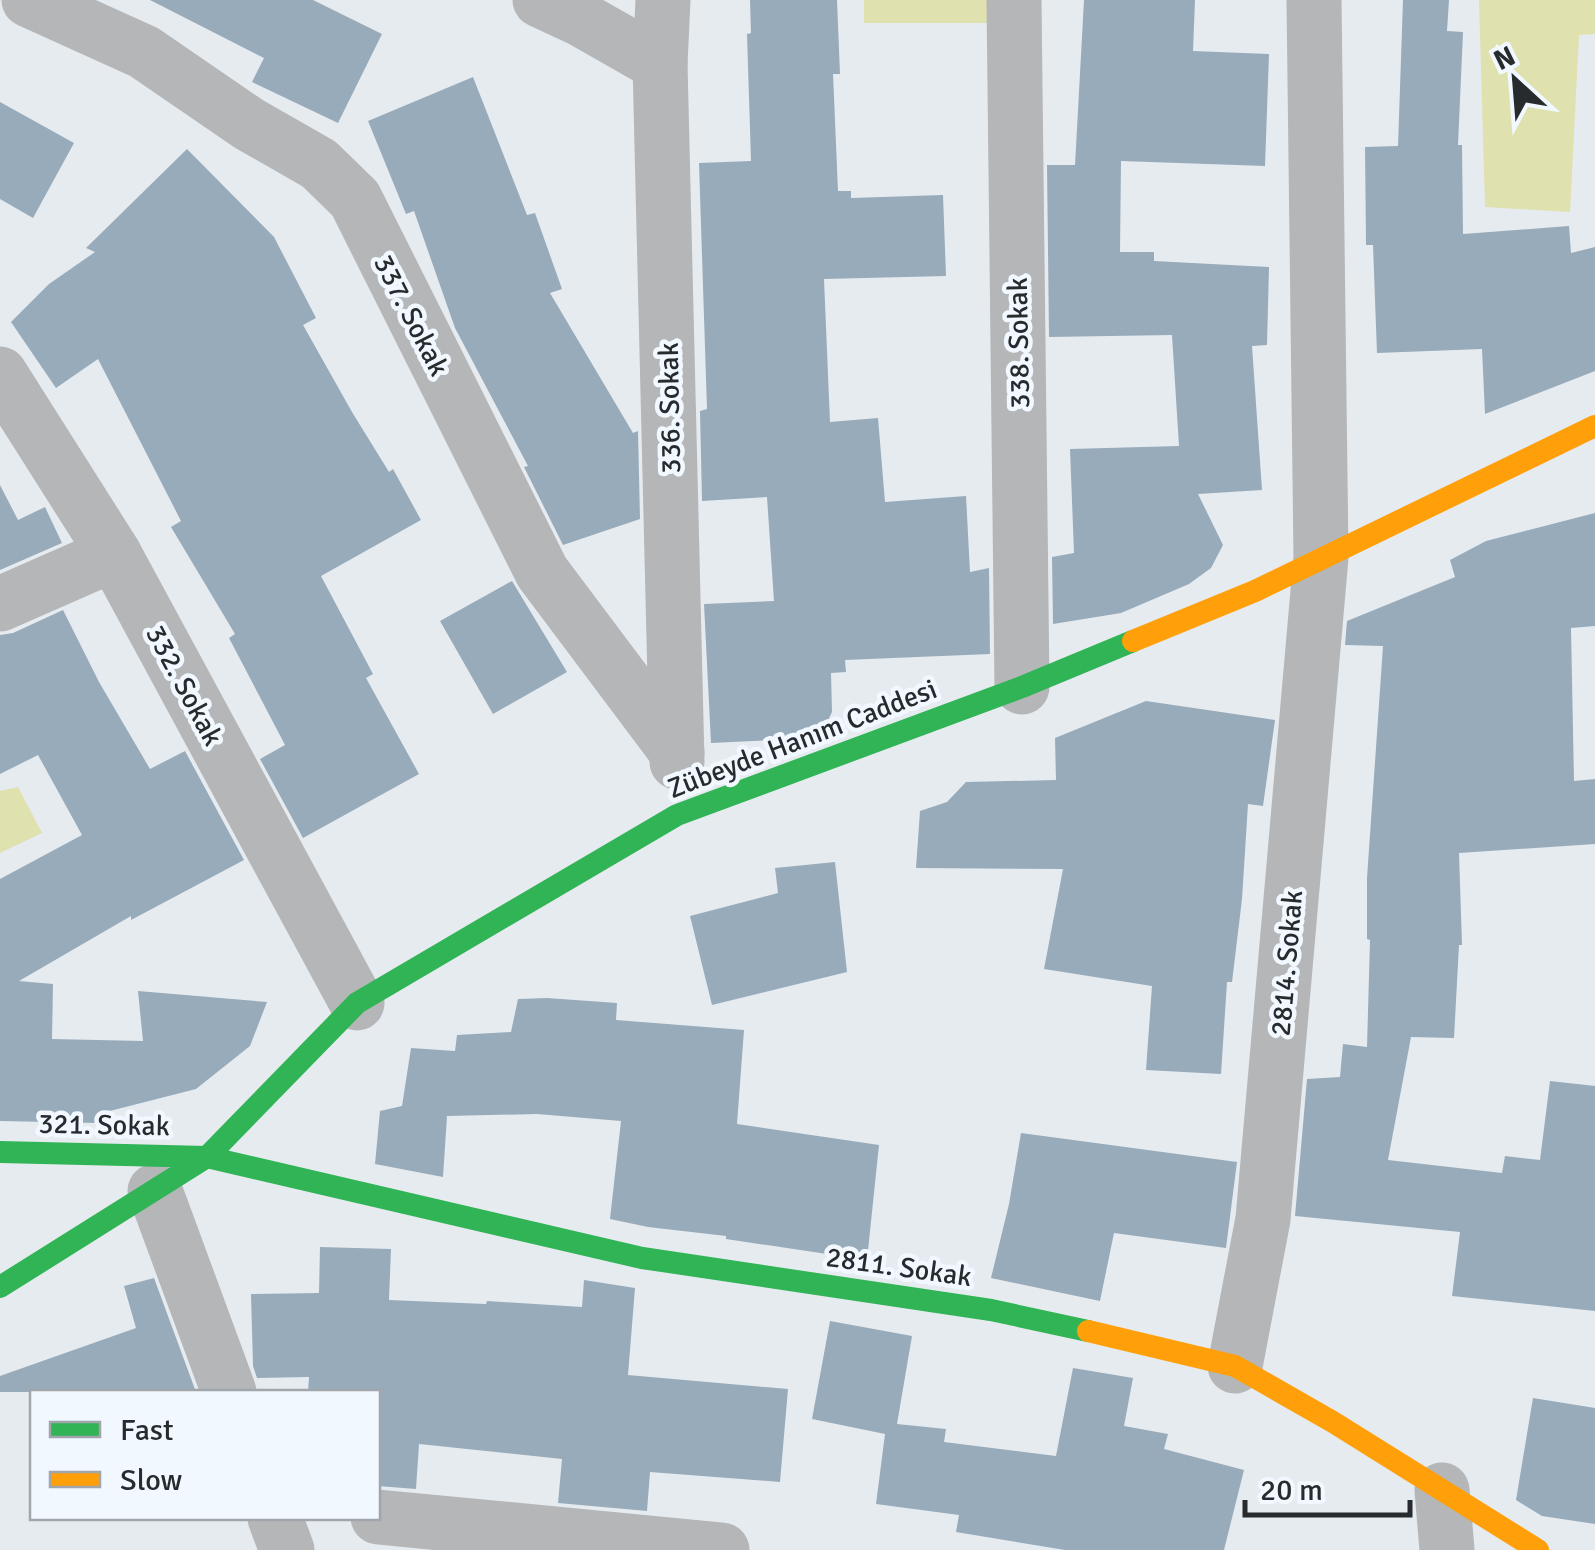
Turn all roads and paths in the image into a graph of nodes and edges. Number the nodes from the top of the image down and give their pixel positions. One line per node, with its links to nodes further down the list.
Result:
1 (29, 0): 13 (street, 337. Sokak)
2 (540, 0): 6 (street)
3 (663, 0): 6 (street, 336. Sokak)
4 (1014, 0): 12 (street, 338. Sokak)
5 (1314, 0): 10 (street, 2814. Sokak)
6 (660, 64): 13 (street, 336. Sokak)
7 (0, 374): 9 (street, 332. Sokak)
8 (1595, 426): 10 (street, Zübeyde Hanım Caddesi)
9 (114, 554): 11 (street); 15 (street, 332. Sokak)
10 (1321, 557): 12 (street, Zübeyde Hanım Caddesi); 20 (street, 2814. Sokak)
11 (0, 604)
12 (1022, 686): 14 (street, Zübeyde Hanım Caddesi)
13 (677, 752): 14 (street, 336. Sokak)
14 (677, 815): 15 (street, Zübeyde Hanım Caddesi)
15 (356, 1003): 17 (street, Zübeyde Hanım Caddesi)
16 (0, 1152): 17 (street, 321. Sokak)
17 (206, 1157): 18 (street, Zübeyde Hanım Caddesi); 20 (street, 2811. Sokak)
18 (155, 1191): 19 (street, Zübeyde Hanım Caddesi); 21 (street)
19 (0, 1287)
20 (1235, 1366): 22 (street, 2811. Sokak)
21 (228, 1390)
22 (1442, 1490): 27 (street); 28 (street, 2811. Sokak)
23 (380, 1516): 26 (street)
24 (276, 1520): 25 (street)
25 (286, 1550)
26 (722, 1550)
27 (1446, 1550)
28 (1538, 1550)

